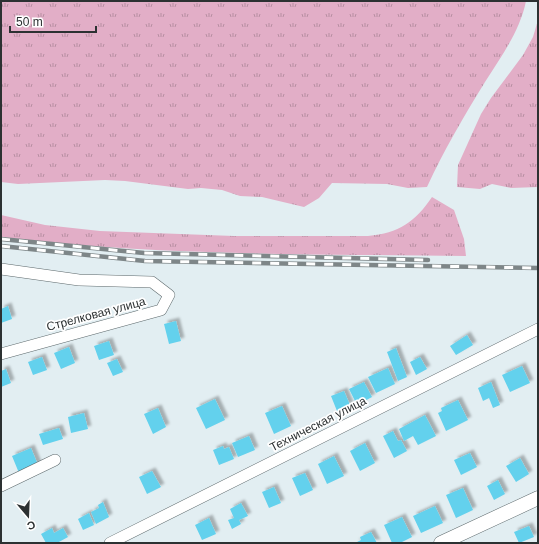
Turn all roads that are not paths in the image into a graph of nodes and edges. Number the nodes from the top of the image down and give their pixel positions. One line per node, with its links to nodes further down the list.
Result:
1 (1, 269): 3 (street, Стрелковая улица)
2 (538, 329): 7 (street, Техническая улица)
3 (1, 354)
4 (55, 460): 5 (street)
5 (1, 486)
6 (538, 498): 8 (street)
7 (110, 543)
8 (441, 543)

